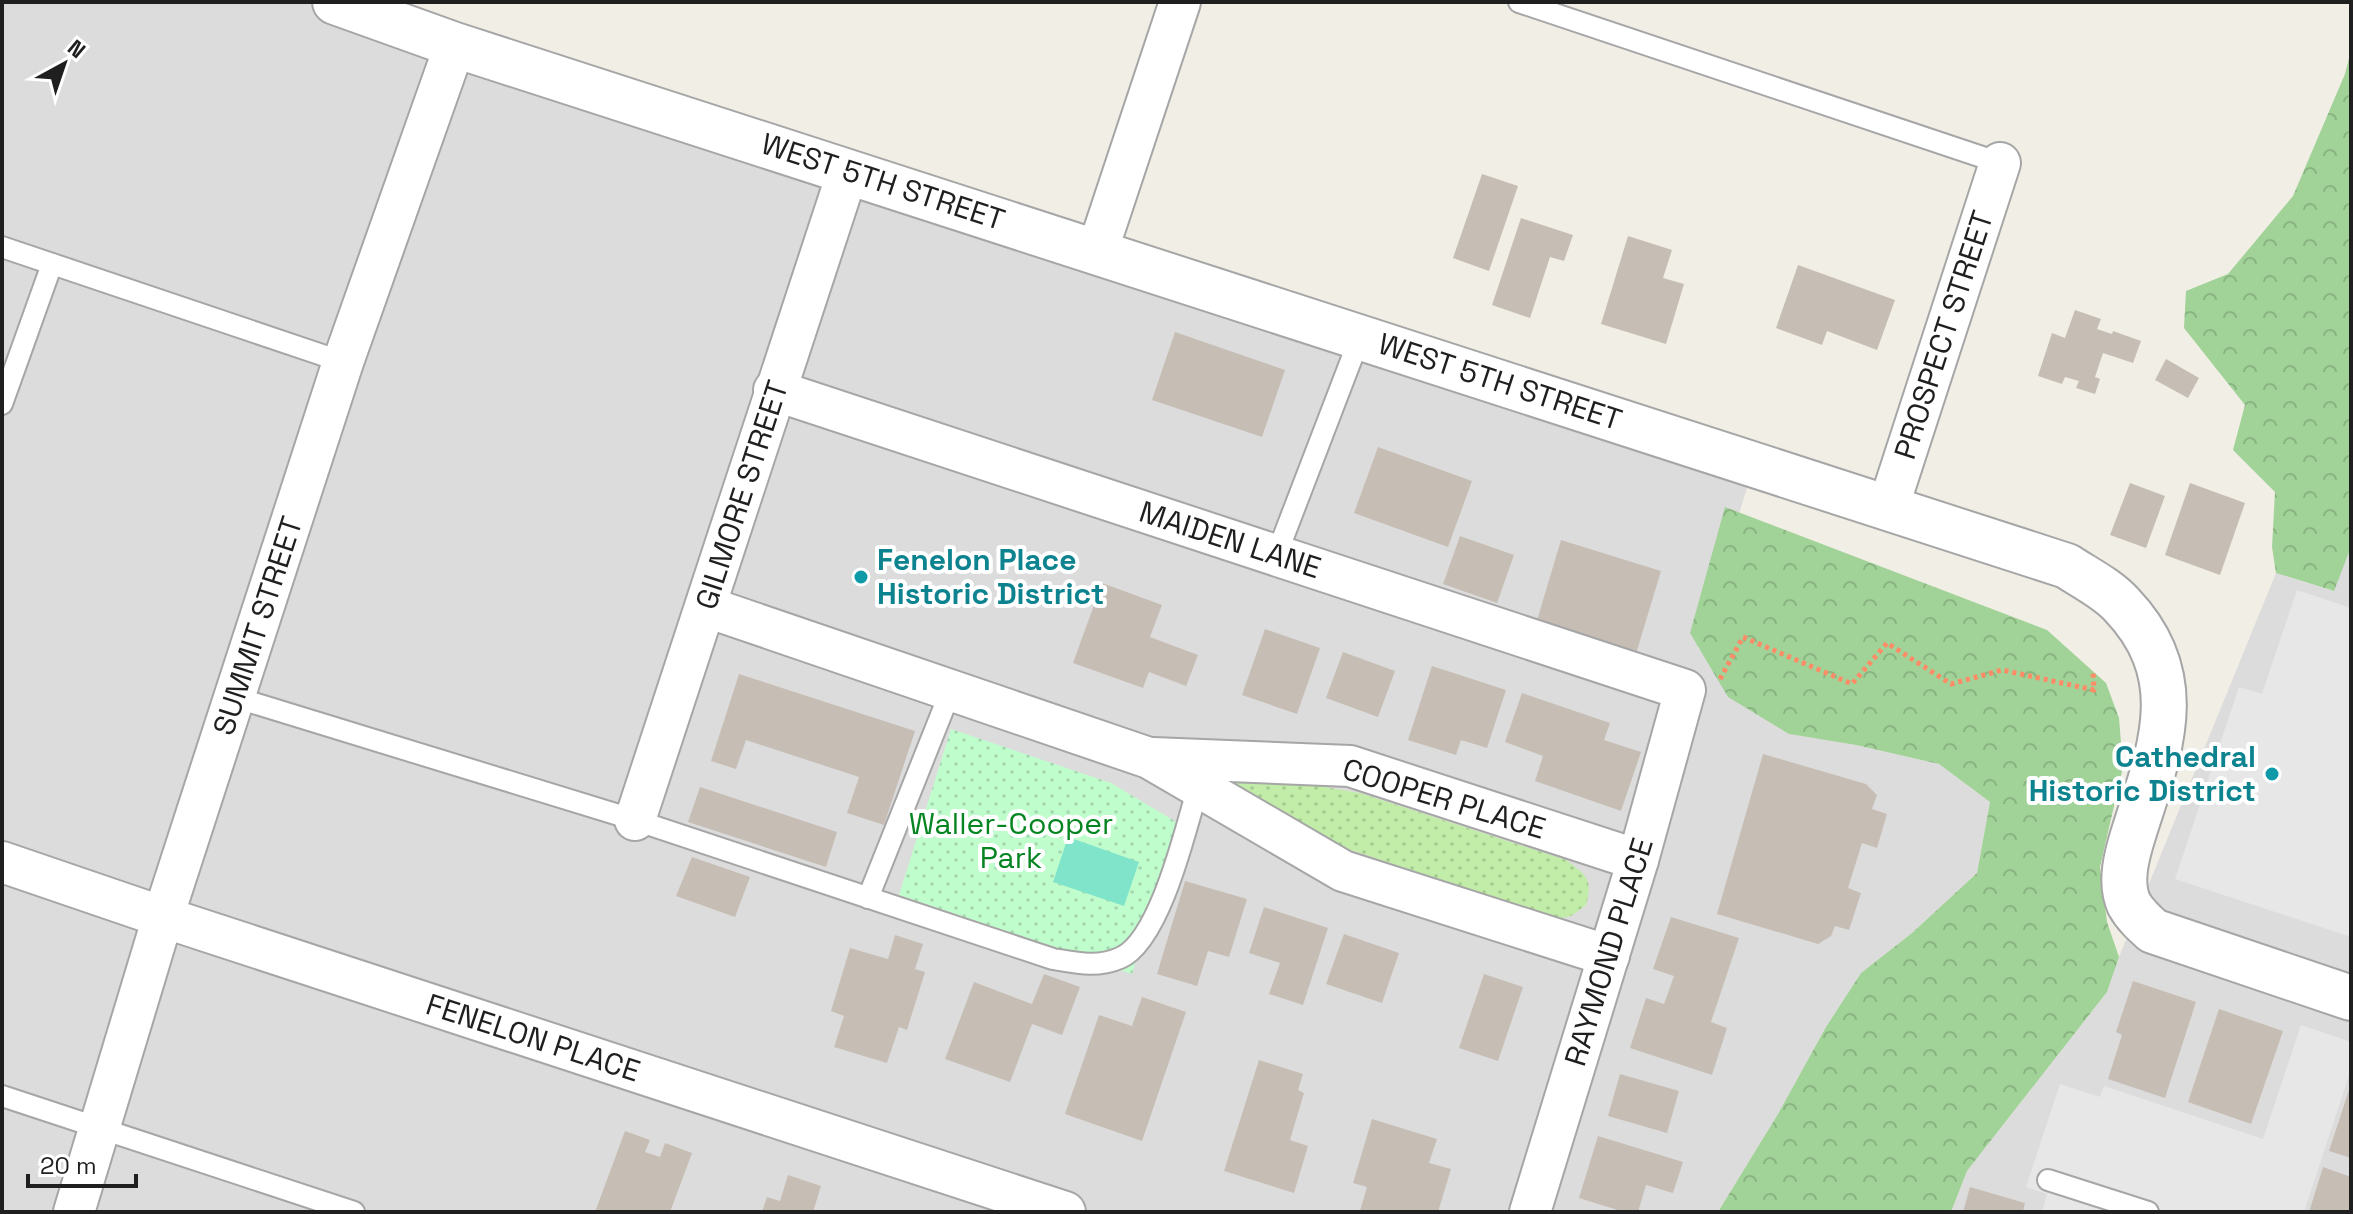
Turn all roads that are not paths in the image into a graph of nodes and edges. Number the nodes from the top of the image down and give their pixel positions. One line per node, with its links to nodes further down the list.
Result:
1 (335, 2): 4 (street, WEST 5TH STREET)
2 (1180, 2): 8 (street)
3 (1519, 2): 5 (lane)
4 (455, 45): 6 (street, WEST 5TH STREET); 11 (street, SUMMIT STREET)
5 (2000, 163): 14 (street, PROSPECT STREET)
6 (848, 171): 8 (street, WEST 5TH STREET); 12 (street, GILMORE STREET)
7 (2, 247): 9 (lane)
8 (1097, 252): 10 (street, WEST 5TH STREET)
9 (52, 264): 11 (lane); 13 (lane)
10 (1360, 337): 14 (street, WEST 5TH STREET); 15 (lane)
11 (343, 362): 19 (street, SUMMIT STREET)
12 (774, 390): 15 (street, MAIDEN LANE); 16 (street, GILMORE STREET)
13 (2, 404)
14 (1888, 508): 28 (street, WEST 5TH STREET)
15 (1276, 556): 17 (street, MAIDEN LANE)
16 (707, 607): 18 (street, COOPER PLACE); 22 (street, GILMORE STREET)
17 (1701, 688): 23 (street, RAYMOND PLACE)
18 (951, 690): 20 (street, COOPER PLACE); 25 (lane)
19 (234, 697): 22 (lane); 26 (street, SUMMIT STREET)
20 (1149, 758): 21 (street, COOPER PLACE); 23 (street, COOPER PLACE)
21 (1198, 787): 25 (lane); 27 (street, COOPER PLACE)
22 (635, 820): 25 (lane)
23 (1638, 860): 27 (street, RAYMOND PLACE)
24 (2, 862): 26 (street, FENELON PLACE)
25 (868, 898)
26 (163, 917): 30 (street, SUMMIT STREET); 34 (street, FENELON PLACE)
27 (1609, 956): 35 (street, RAYMOND PLACE)
28 (2351, 998)
29 (2, 1096): 30 (lane)
30 (99, 1129): 32 (street, SUMMIT STREET); 33 (lane)
31 (2048, 1180): 36 (lane)
32 (74, 1212)
33 (354, 1212)
34 (1065, 1212)
35 (1530, 1212)
36 (2148, 1212)

